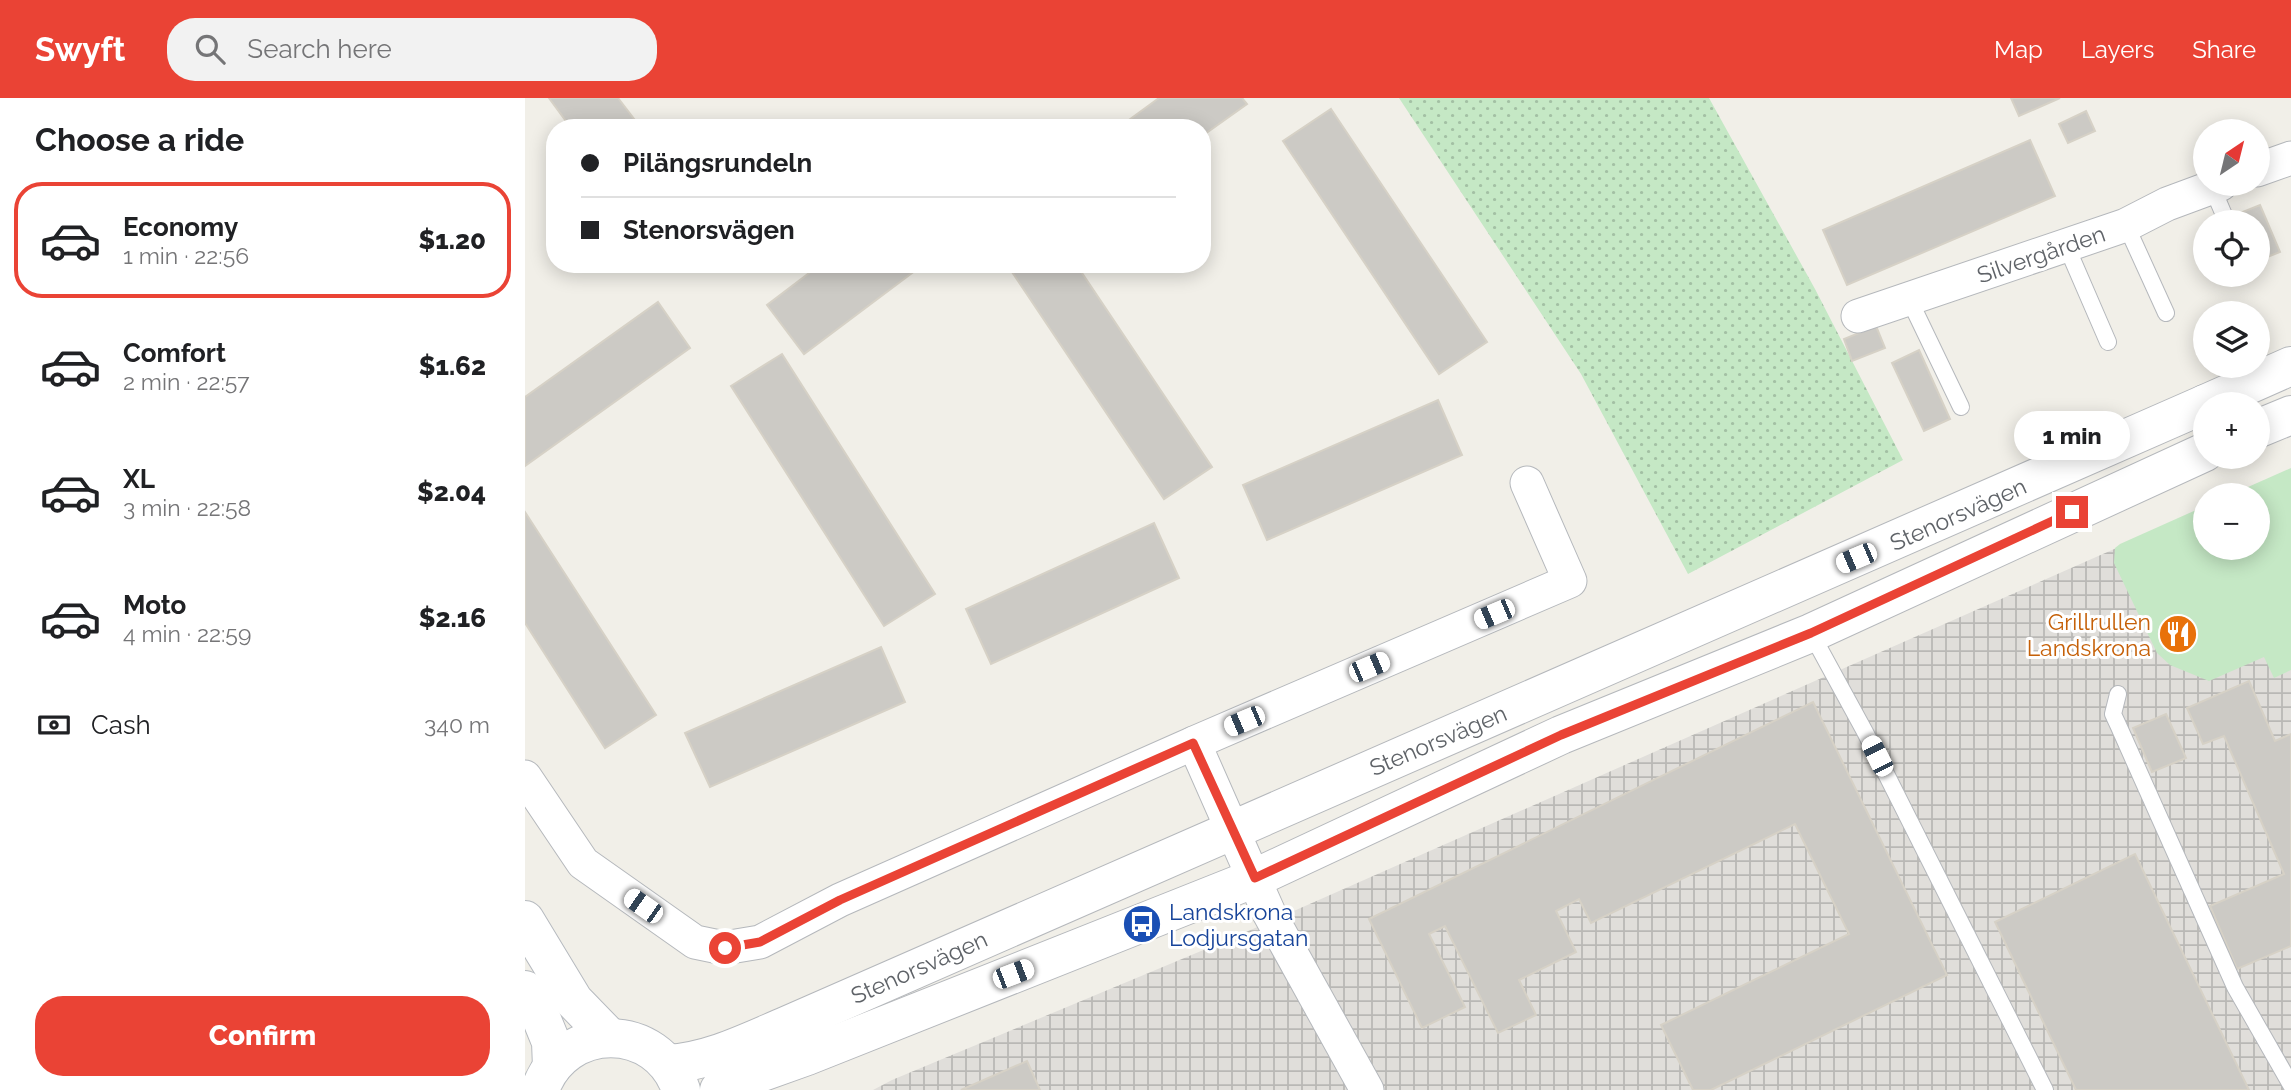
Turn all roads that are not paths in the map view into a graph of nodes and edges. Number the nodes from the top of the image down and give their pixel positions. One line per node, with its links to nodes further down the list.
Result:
1 (2291, 158): 2 (street)
2 (2270, 165)
3 (2193, 194): 4 (street, Silvergården)
4 (2126, 225): 5 (street, Silvergården); 7 (lane)
5 (2066, 245): 6 (street, Silvergården); 9 (lane)
6 (1909, 299): 8 (street, Silvergården); 12 (lane)
7 (2166, 313)
8 (1858, 316)
9 (2108, 342)
10 (2291, 366): 11 (street, Stenorsvägen)
11 (2232, 392)
12 (1961, 407)
13 (2193, 409): 22 (street, Stenorsvägen)
14 (2291, 415): 15 (street)
15 (2270, 424)
16 (2193, 458): 18 (street, Stenorsvägen)
17 (1527, 483): 20 (street)
18 (1811, 633): 23 (street, Stenorsvägen); 32 (lane)
19 (2118, 694): 29 (lane)
20 (1193, 743): 21 (street); 22 (street)
21 (525, 777)
22 (1233, 829): 23 (street); 27 (street, Stenorsvägen)
23 (1255, 878): 30 (street, Stenorsvägen); 31 (street)
24 (525, 920): 26 (street)
25 (525, 990): 28 (street)
26 (609, 1038): 27 (street); 28 (street)
27 (675, 1077)
28 (546, 1078)
29 (2291, 1085)
30 (719, 1090)
31 (1367, 1090)
32 (2045, 1090)

